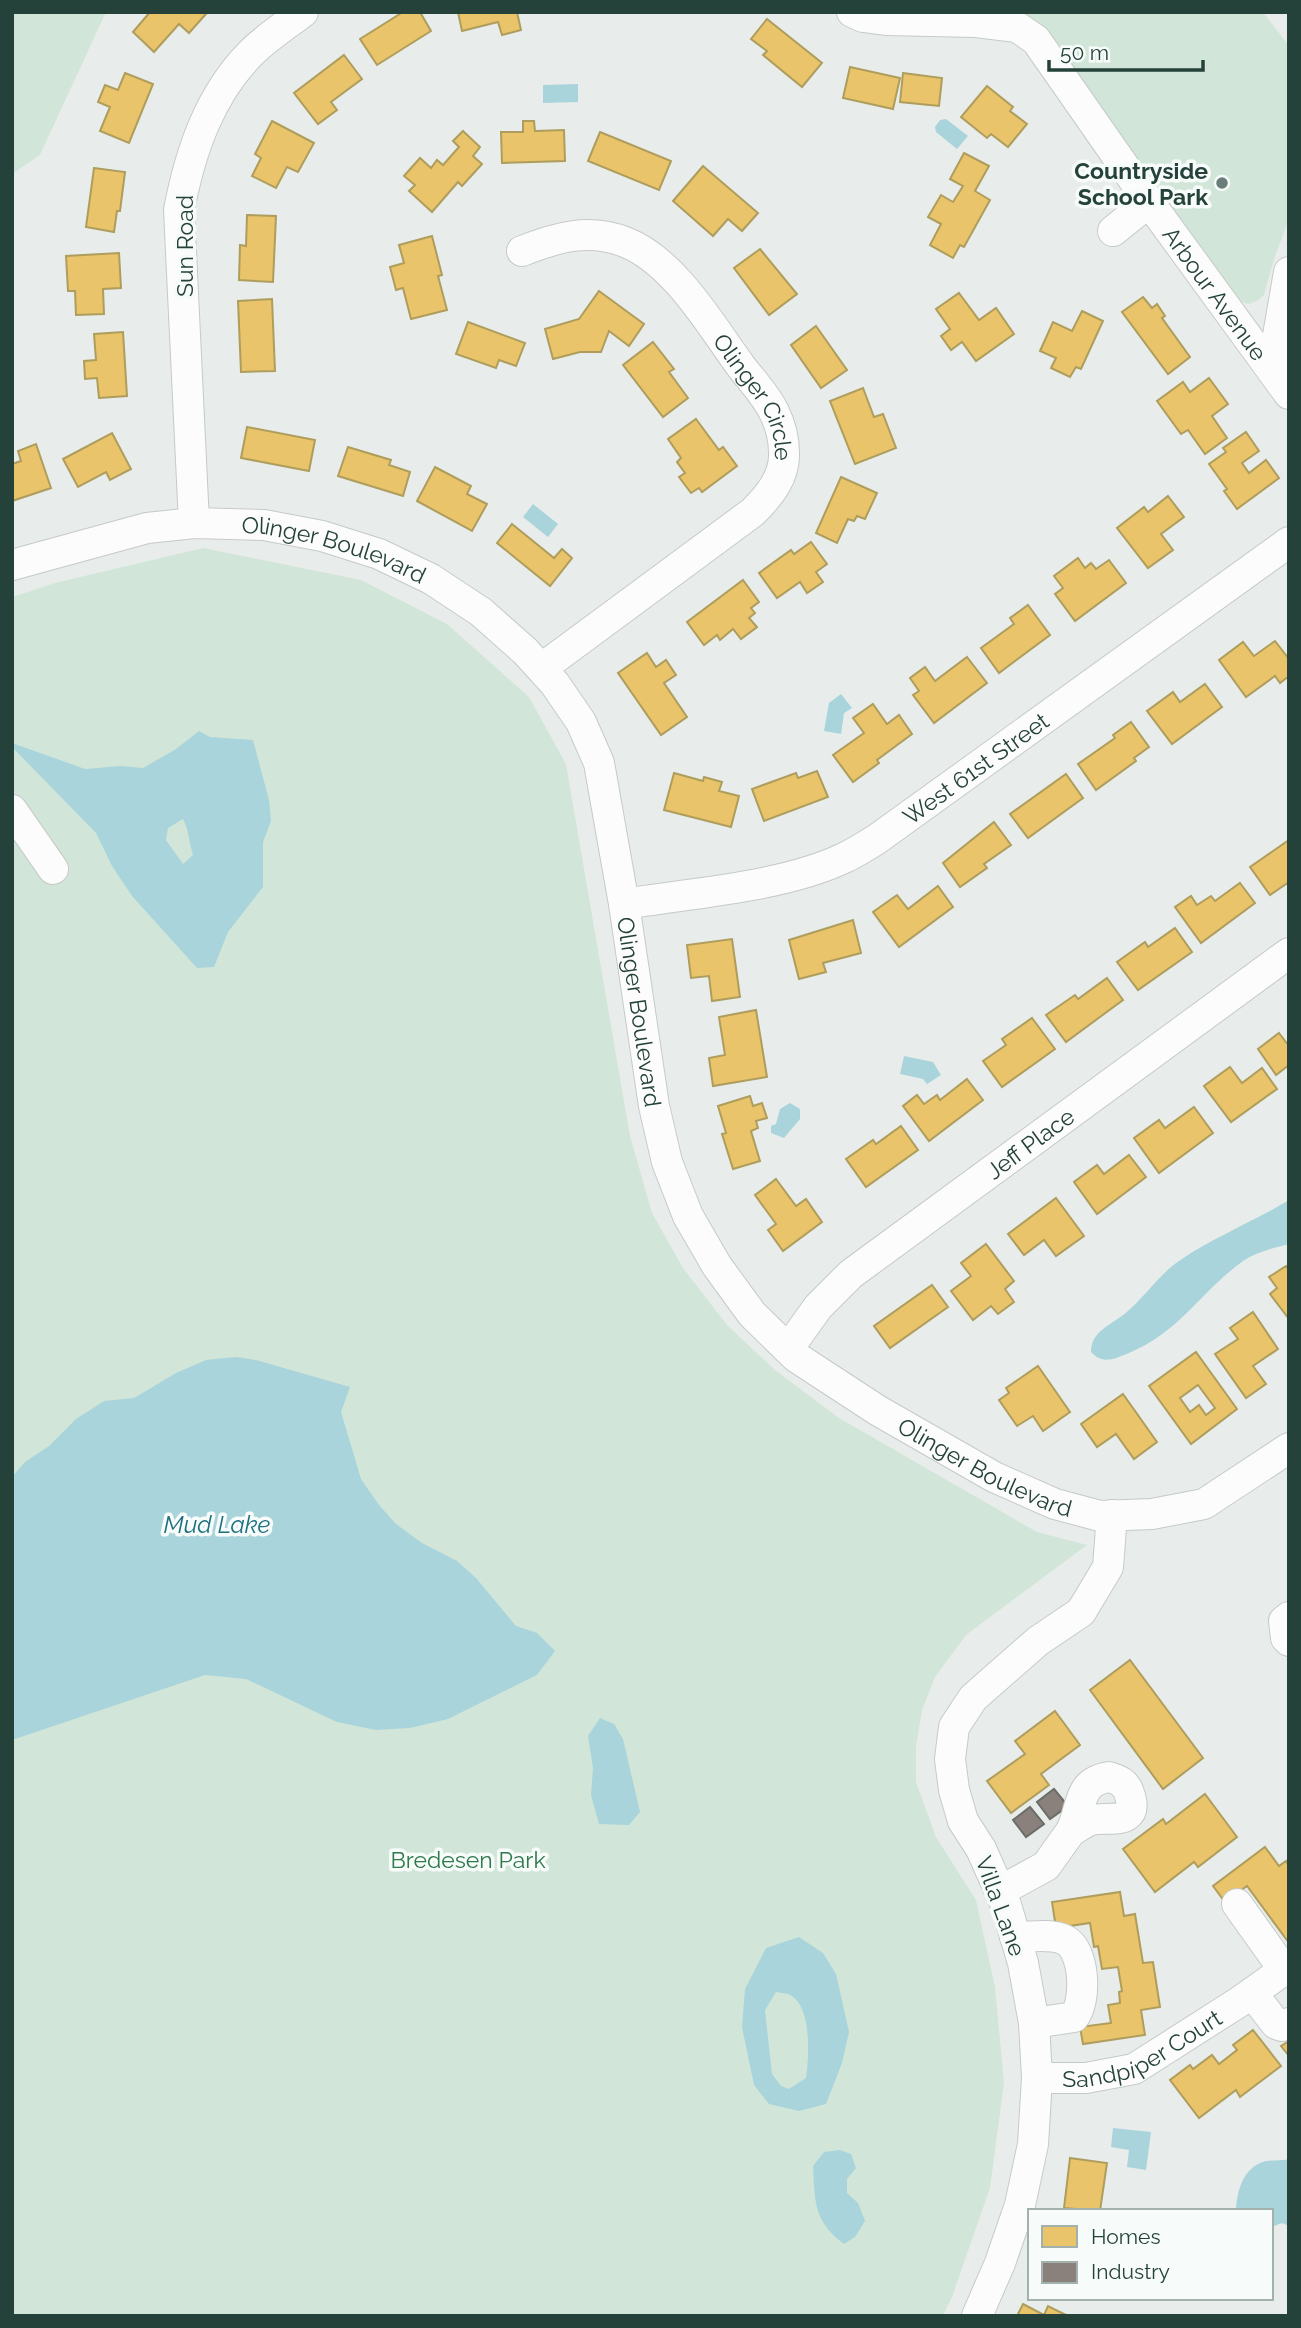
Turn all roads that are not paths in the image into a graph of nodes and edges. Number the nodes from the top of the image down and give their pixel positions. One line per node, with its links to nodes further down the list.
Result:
1 (303, 12): 8 (street, Sun Road)
2 (852, 12): 3 (street, Arbour Avenue)
3 (1149, 202): 4 (street); 7 (street, Arbour Avenue)
4 (1113, 231)
5 (522, 251): 11 (street, Olinger Circle)
6 (1289, 272): 7 (street)
7 (1280, 382)
8 (194, 523): 10 (street, Olinger Boulevard); 11 (street, Olinger Boulevard)
9 (1289, 542): 14 (street, West 61st Street)
10 (12, 565)
11 (542, 668): 14 (street, Olinger Boulevard)
12 (12, 810): 13 (street)
13 (53, 869)
14 (624, 904): 16 (street, Olinger Boulevard)
15 (1289, 953): 16 (street, Jeff Place)
16 (788, 1349): 18 (street, Olinger Boulevard)
17 (1289, 1448): 18 (street, Olinger Boulevard)
18 (1112, 1515): 22 (street, Villa Lane)
19 (1289, 1617): 20 (street)
20 (1289, 1641)
21 (1071, 1831): 22 (street)
22 (1000, 1891): 24 (street, Villa Lane)
23 (1237, 1904): 25 (street)
24 (1015, 1937): 27 (street, Villa Lane); 27 (street)
25 (1287, 1973): 26 (street, Sandpiper Court)
26 (1245, 1998): 28 (street); 29 (street, Sandpiper Court)
27 (1034, 2023): 29 (street, Villa Lane)
28 (1289, 2023)
29 (1037, 2078): 30 (street, Villa Lane)
30 (977, 2316)

